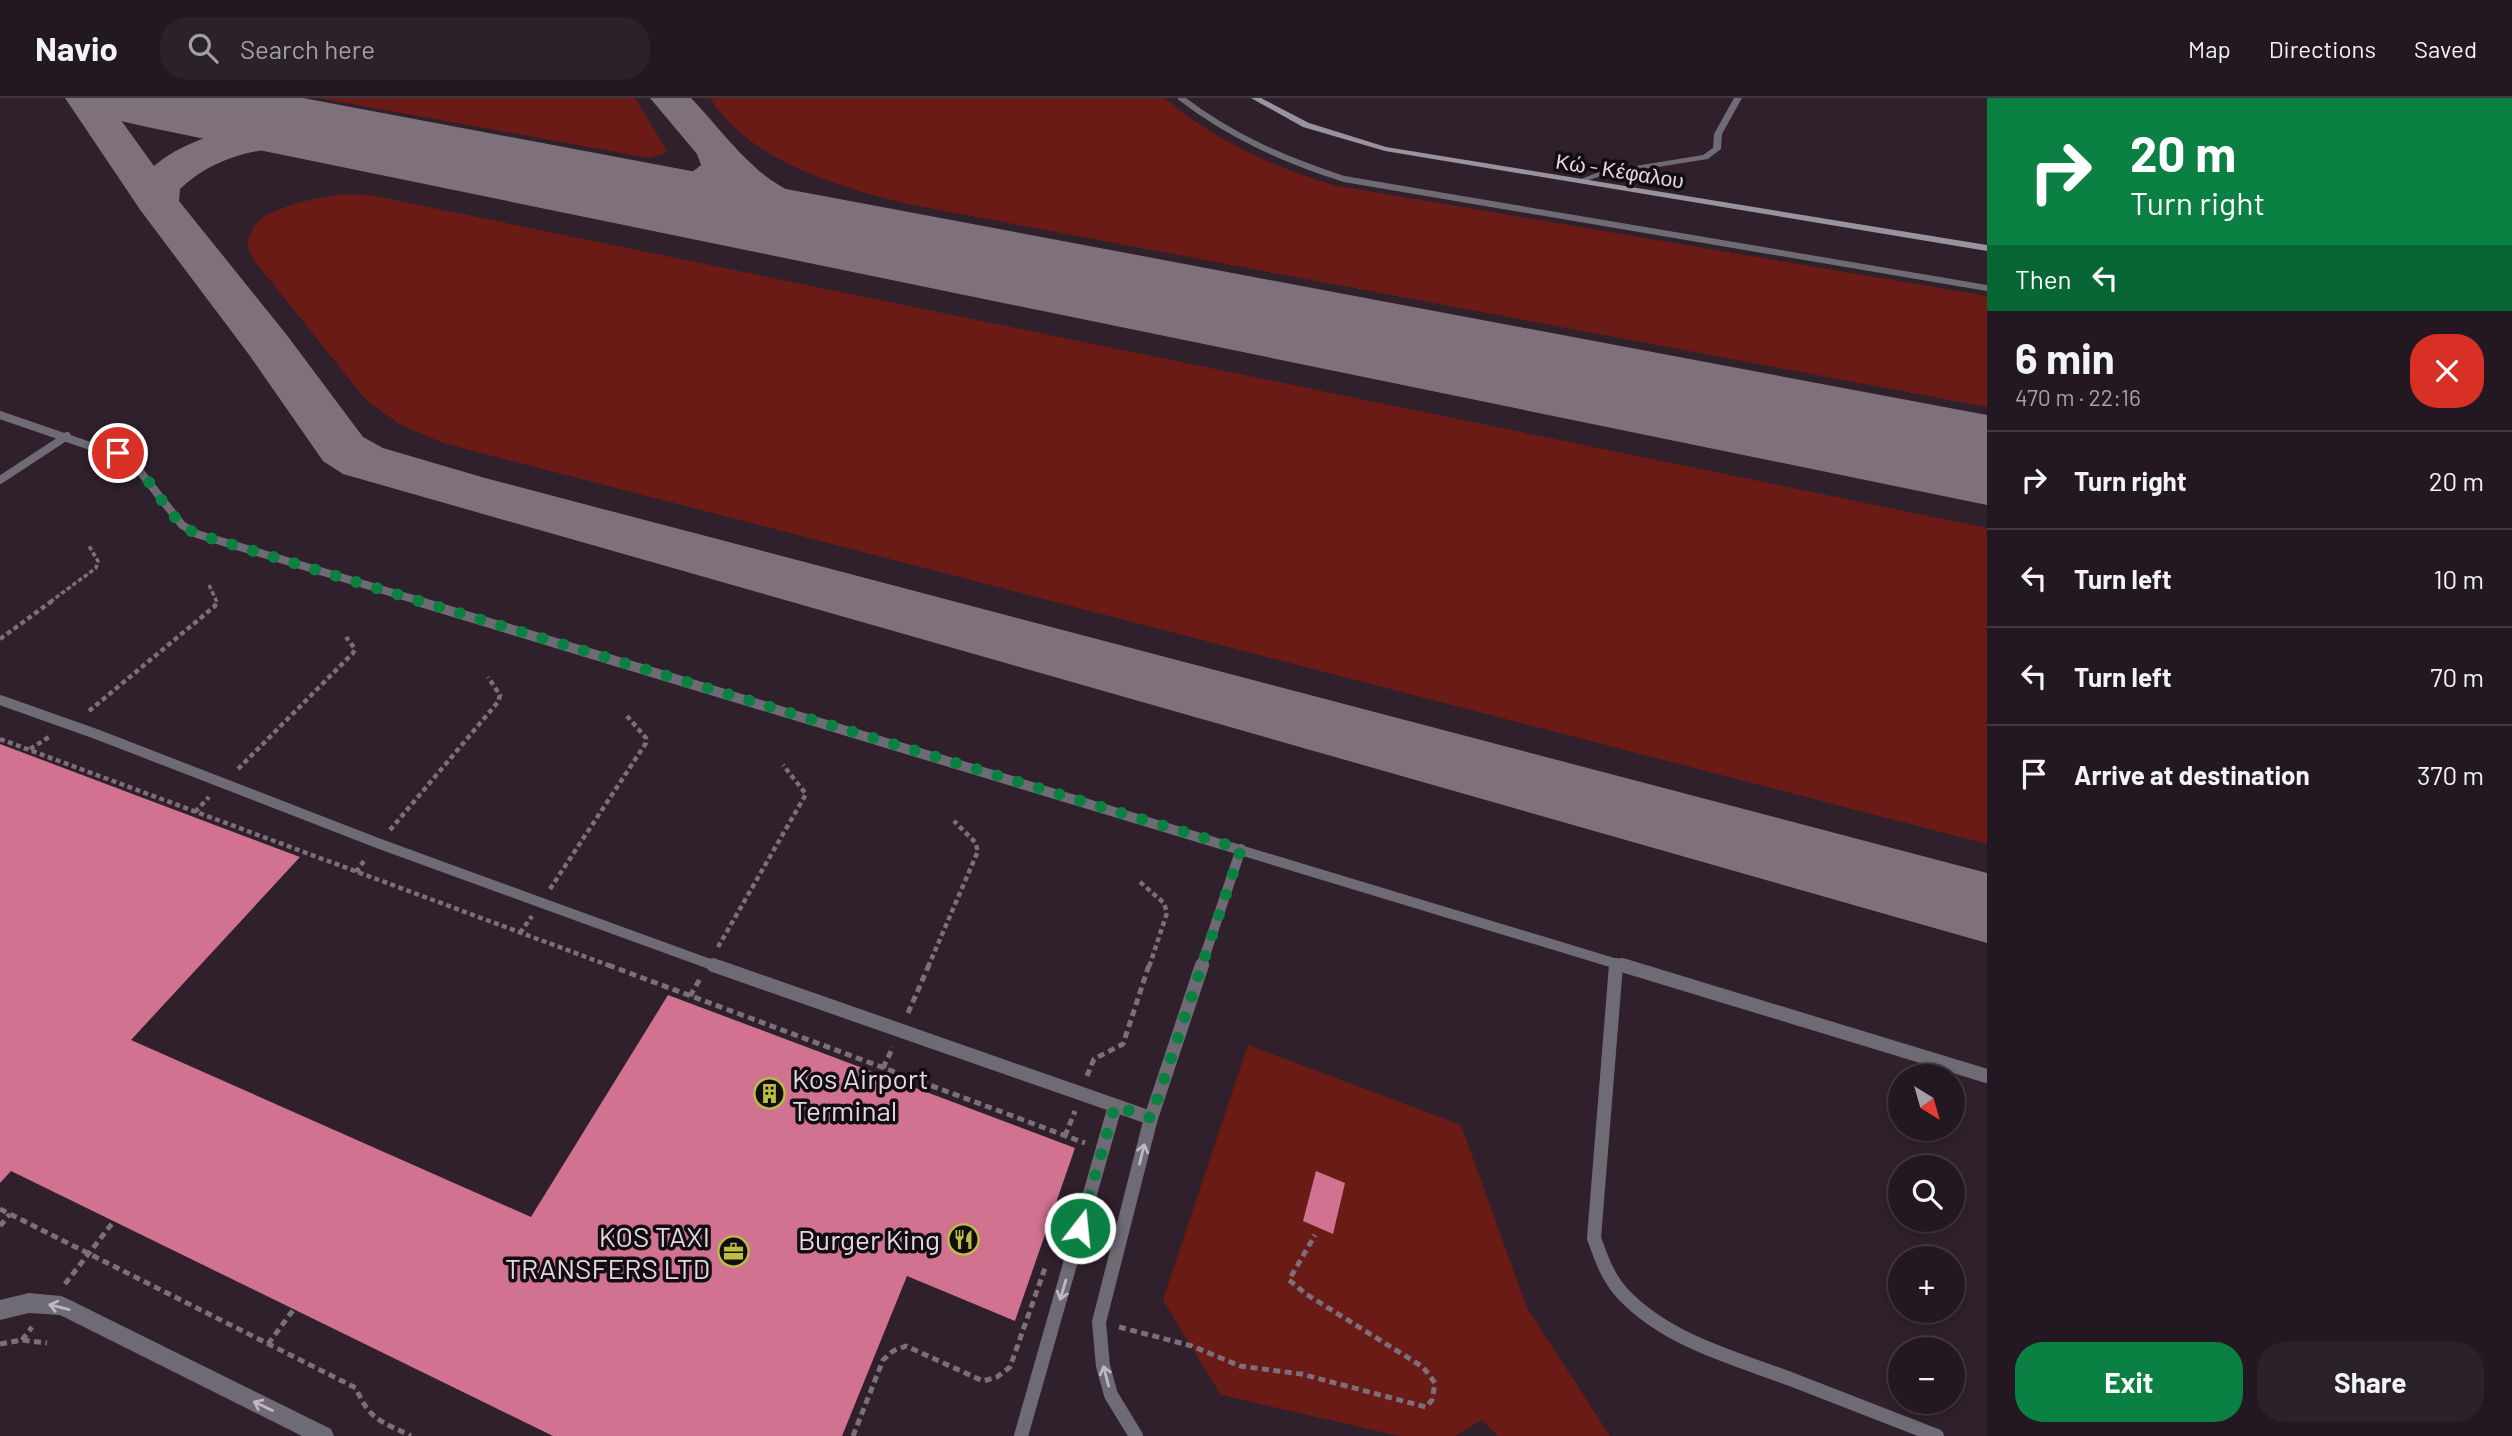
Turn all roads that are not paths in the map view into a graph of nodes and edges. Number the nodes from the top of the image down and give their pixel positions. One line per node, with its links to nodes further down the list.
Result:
1 (1181, 98): 6 (lane)
2 (1255, 98): 4 (main road, Κώ - Κέφαλου)
3 (1738, 98): 4 (street)
4 (1580, 181): 5 (main road, Κώ - Κέφαλου)
5 (1987, 248)
6 (1987, 288)
7 (0, 415): 8 (lane)
8 (67, 436): 9 (lane); 11 (lane)
9 (0, 480)
10 (0, 701): 14 (lane)
11 (1241, 849): 12 (lane); 15 (lane)
12 (1616, 964): 13 (lane); 20 (lane)
13 (1987, 1076)
14 (1115, 1106): 15 (lane); 18 (lane, one-way to 18)
15 (1151, 1118): 19 (lane, one-way to 15)
16 (0, 1310): 17 (street, one-way to 16)
17 (324, 1436)
18 (1021, 1436)
19 (1136, 1436)
20 (1937, 1436)

